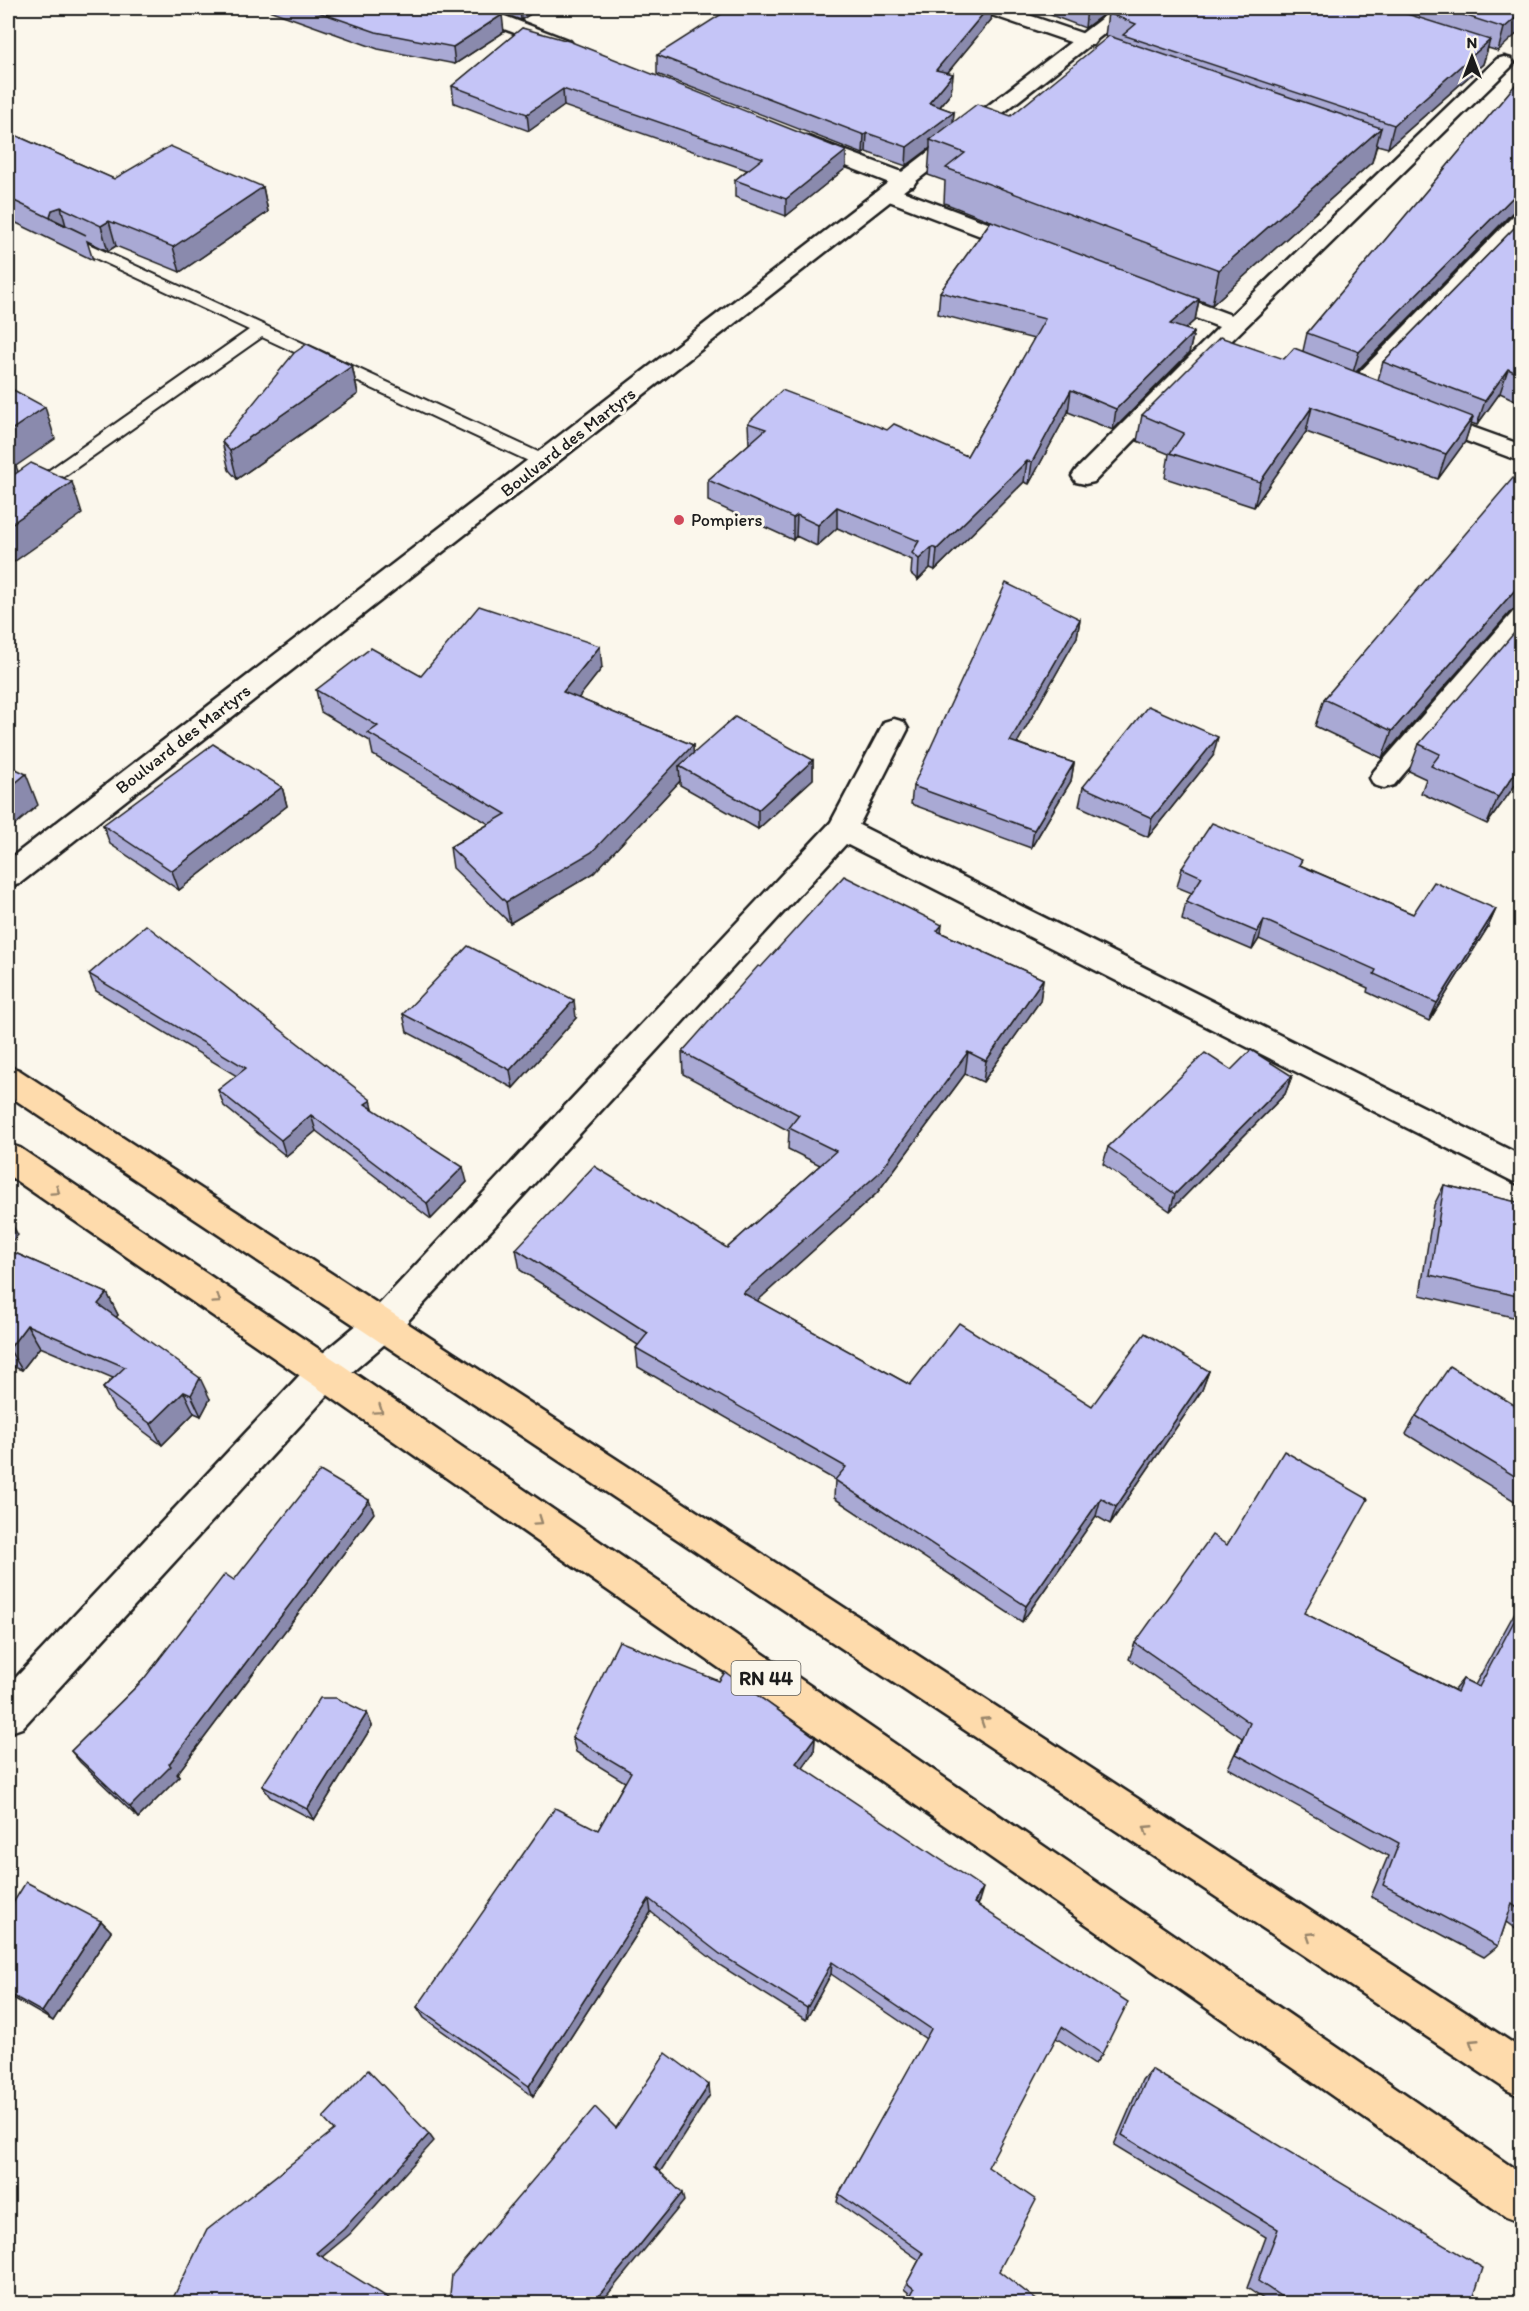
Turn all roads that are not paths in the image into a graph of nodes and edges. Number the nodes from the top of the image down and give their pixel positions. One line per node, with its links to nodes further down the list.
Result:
1 (467, 8): 5 (street)
2 (990, 8): 4 (street)
3 (1127, 8): 4 (street, Boulvard des Martyrs)
4 (1085, 50): 11 (street, Boulvard des Martyrs)
5 (587, 55)
6 (1482, 56): 7 (street)
7 (1513, 66): 10 (street)
8 (784, 133): 11 (street)
9 (1379, 155): 10 (street)
10 (1402, 163): 17 (street)
11 (897, 187): 14 (street); 19 (street, Boulvard des Martyrs)
12 (1521, 220): 18 (street)
13 (67, 238): 16 (lane)
14 (1045, 252)
15 (1134, 286): 17 (street)
16 (262, 329): 19 (lane); 21 (lane)
17 (1233, 336): 20 (street)
18 (1521, 454)
19 (543, 461): 26 (street, Boulvard des Martyrs)
20 (1085, 476)
21 (8, 507)
22 (1521, 618): 24 (street)
23 (894, 729): 25 (street)
24 (1384, 778)
25 (842, 828): 29 (street); 30 (street)
26 (8, 876)
27 (8, 1079): 30 (main road)
28 (8, 1158): 31 (main road, RN 44, one-way to 31)
29 (1521, 1172)
30 (382, 1325): 31 (street); 33 (main road, one-way to 30)
31 (325, 1373): 32 (street); 34 (main road, RN 44, one-way to 34)
32 (8, 1714)
33 (1521, 2075)
34 (1521, 2201)

